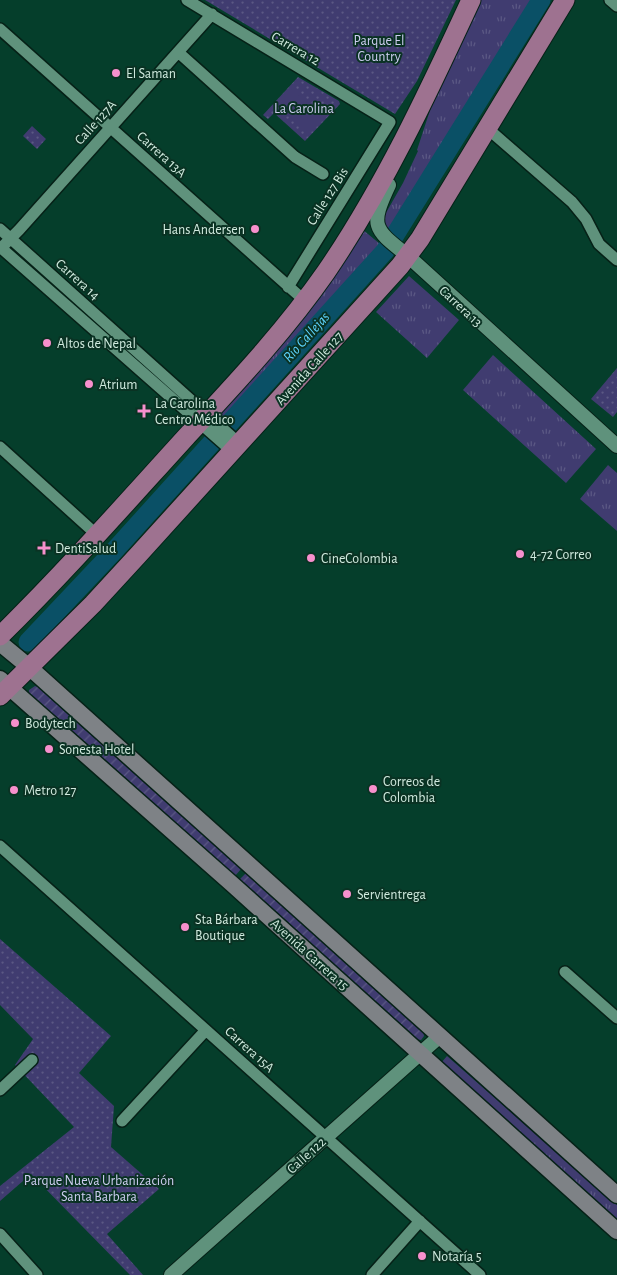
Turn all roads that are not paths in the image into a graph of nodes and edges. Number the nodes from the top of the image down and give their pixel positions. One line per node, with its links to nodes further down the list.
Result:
1 (188, 0): 6 (street, Carrera 12)
2 (471, 0): 12 (main road)
3 (564, 0): 11 (main road, Avenida Calle 127)
4 (610, 0): 5 (street)
5 (617, 6)
6 (212, 14): 8 (street, Calle 127A); 9 (street, Carrera 12)
7 (0, 29): 10 (street, Carrera 13A)
8 (178, 52): 10 (street, Calle 127A); 13 (street)
9 (390, 122): 19 (street, Calle 127 Bis)
10 (110, 128): 15 (street, Calle 127A); 19 (street, Carrera 13A)
11 (487, 128): 17 (main road, Avenida Calle 127); 18 (street)
12 (406, 138): 17 (street, Carrera 13); 20 (main road)
13 (322, 174)
14 (0, 229): 15 (street, Carrera 14)
15 (11, 238): 16 (street, Calle 127A); 21 (street, Carrera 14)
16 (0, 248): 22 (street, Carrera 14)
17 (405, 254): 24 (main road, Avenida Calle 127); 25 (street, Carrera 13)
18 (617, 260)
19 (288, 287): 20 (street, Carrera 13A)
20 (305, 301): 23 (main road)
21 (136, 351): 22 (street); 23 (street, Carrera 14)
22 (127, 361): 23 (street, Carrera 14)
23 (206, 422): 24 (street, Carrera 14); 27 (main road)
24 (231, 444): 30 (main road, Avenida Calle 127)
25 (617, 446)
26 (0, 447): 27 (street)
27 (97, 535): 28 (main road)
28 (0, 636)
29 (0, 643): 30 (main road, Avenida Carrera 15)
30 (29, 667): 31 (main road, Avenida Calle 127); 37 (main road, Avenida Carrera 15)
31 (3, 687): 38 (main road, Avenida Carrera 15)
32 (4, 849): 33 (street); 36 (street, Carrera 15A)
33 (0, 862)
34 (565, 972): 35 (street)
35 (617, 1018)
36 (206, 1030): 41 (street); 42 (street, Carrera 15A)
37 (440, 1036): 38 (street, Calle 122); 43 (main road, Avenida Carrera 15)
38 (421, 1053): 42 (street, Calle 122); 45 (main road, Avenida Carrera 15)
39 (32, 1060): 40 (street)
40 (0, 1090)
41 (122, 1121)
42 (326, 1137): 44 (street, Carrera 15A); 48 (street, Calle 122)
43 (617, 1195)
44 (420, 1221): 49 (street); 50 (street, Carrera 15A)
45 (617, 1231)
46 (0, 1234): 47 (street)
47 (37, 1275)
48 (172, 1275)
49 (372, 1275)
50 (480, 1275)

